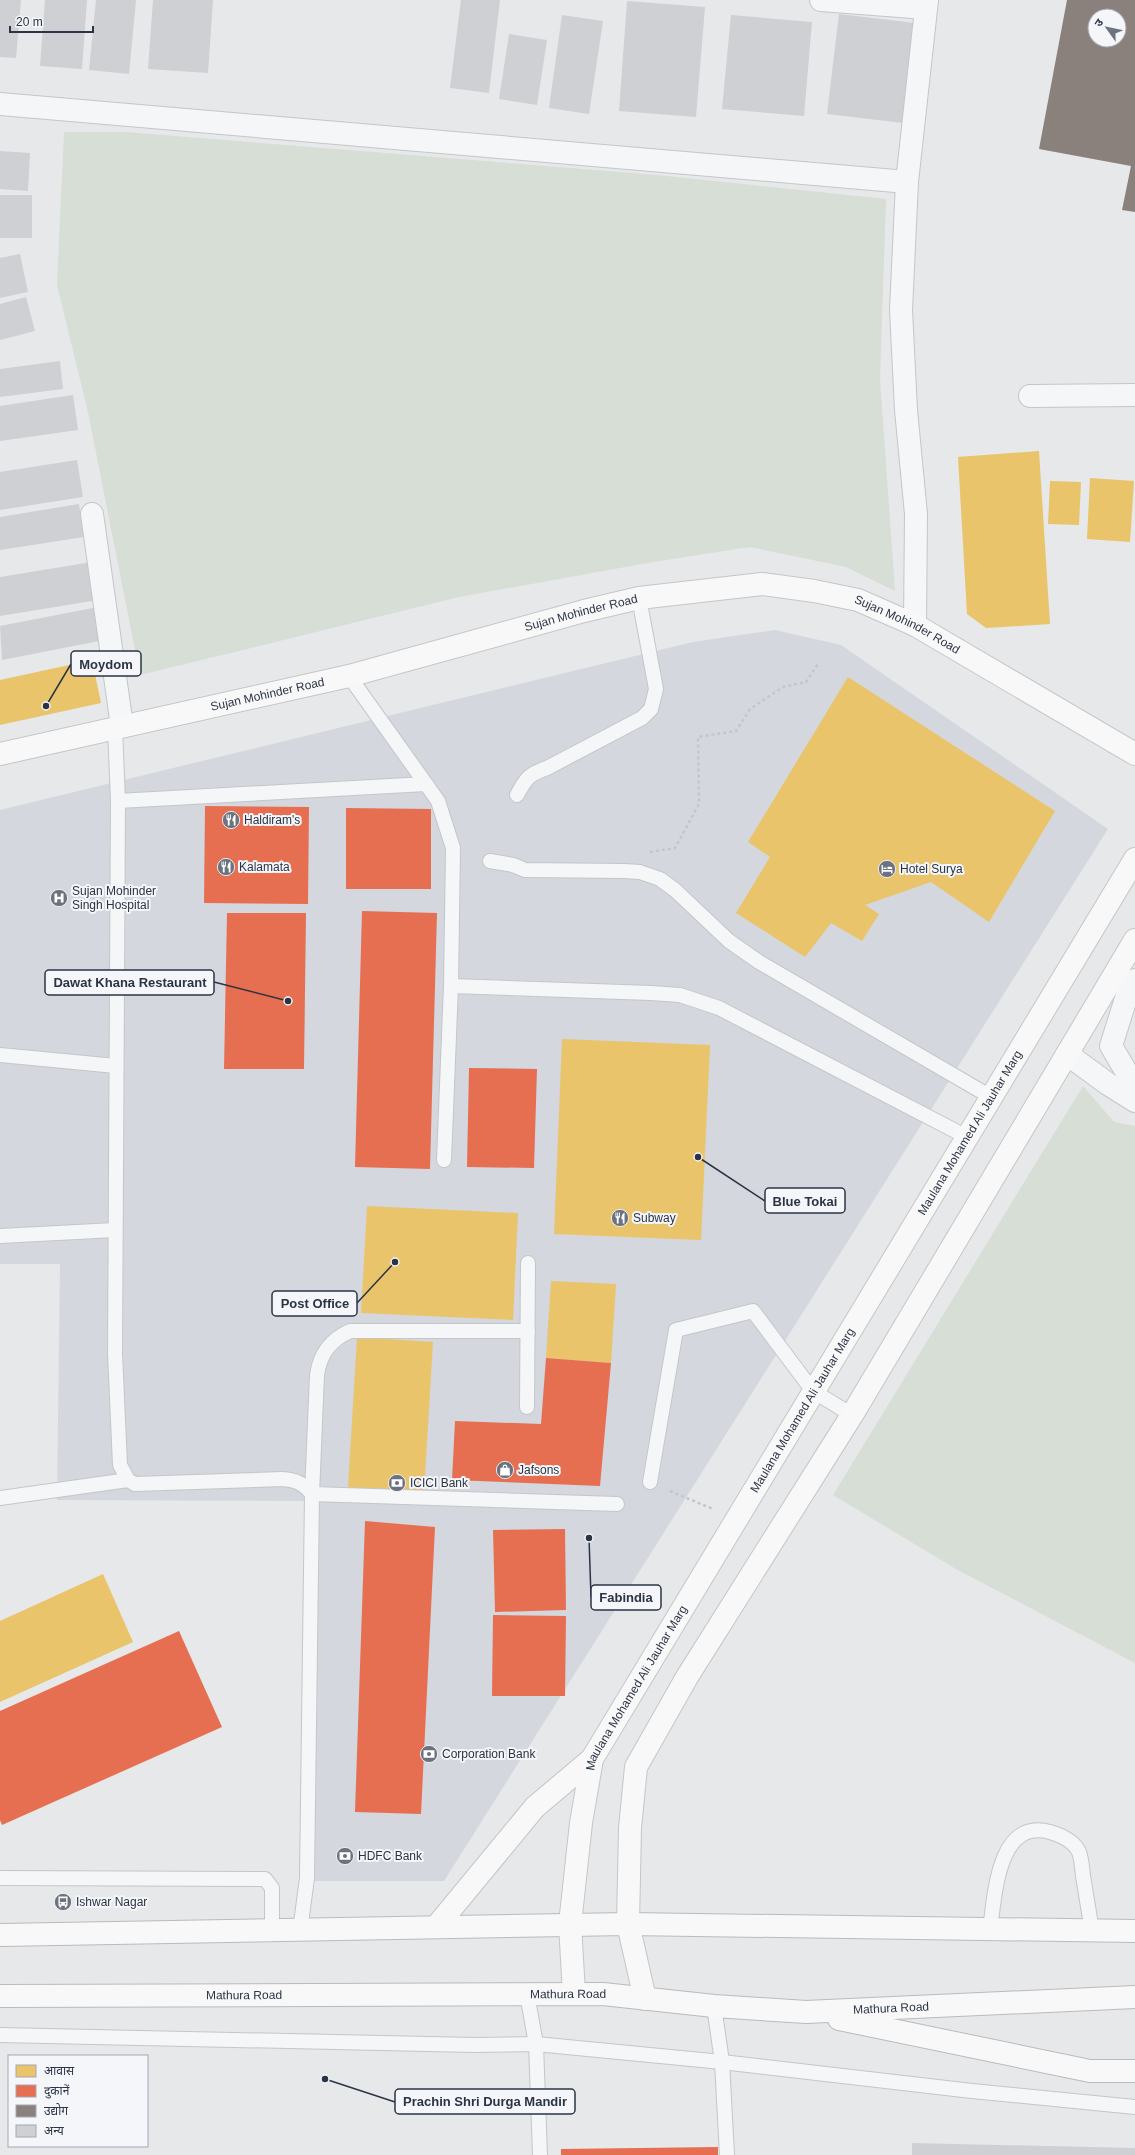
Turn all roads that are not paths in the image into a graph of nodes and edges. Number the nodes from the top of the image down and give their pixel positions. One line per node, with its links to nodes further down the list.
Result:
1 (821, 0): 2 (street)
2 (927, 4): 4 (street)
3 (0, 104): 4 (street)
4 (907, 182): 9 (street)
5 (1135, 395): 6 (street)
6 (1030, 396)
7 (92, 514): 11 (street)
8 (639, 598): 9 (main road, Sujan Mohinder Road); 10 (main road, Sujan Mohinder Road); 15 (lane)
9 (915, 624): 13 (main road, Sujan Mohinder Road)
10 (349, 676): 11 (main road, Sujan Mohinder Road); 14 (lane)
11 (119, 728): 12 (main road, Sujan Mohinder Road); 16 (lane)
12 (0, 754)
13 (1135, 754)
14 (426, 784): 16 (lane); 21 (lane)
15 (517, 795)
16 (118, 801): 24 (lane)
17 (1135, 859): 26 (main road, Maulana Mohamed Ali Jauhar Marg)
18 (490, 862): 26 (lane)
19 (1135, 940): 22 (main road)
20 (1135, 980): 25 (street)
21 (451, 986): 28 (lane); 29 (lane)
22 (1067, 1054): 27 (street); 36 (main road)
23 (0, 1055): 24 (lane)
24 (116, 1066): 30 (lane)
25 (1135, 1077)
26 (991, 1097): 28 (main road, Maulana Mohamed Ali Jauhar Marg)
27 (1135, 1101)
28 (967, 1137): 34 (main road, Maulana Mohamed Ali Jauhar Marg)
29 (444, 1160)
30 (116, 1230): 31 (lane); 37 (lane)
31 (0, 1236)
32 (528, 1263): 33 (lane)
33 (528, 1331): 35 (lane); 39 (lane)
34 (813, 1391): 36 (lane); 38 (lane); 42 (main road, Maulana Mohamed Ali Jauhar Marg)
35 (527, 1407)
36 (852, 1415): 45 (main road)
37 (128, 1480): 39 (lane); 40 (lane)
38 (650, 1482)
39 (312, 1494): 41 (lane); 49 (lane)
40 (0, 1498)
41 (617, 1504)
42 (592, 1759): 44 (main road, Maulana Mohamed Ali Jauhar Marg); 46 (main road)
43 (0, 1878): 48 (lane)
44 (570, 1924): 45 (main road); 46 (main road); 54 (main road, Maulana Mohamed Ali Jauhar Marg)
45 (628, 1924): 47 (main road); 57 (main road)
46 (436, 1927): 49 (main road)
47 (990, 1929): 50 (main road); 50 (lane)
48 (272, 1931): 49 (main road); 52 (main road)
49 (300, 1931)
50 (1092, 1931): 51 (main road)
51 (1135, 1931)
52 (0, 1935)
53 (527, 1994): 54 (main road, Mathura Road); 55 (main road, Mathura Road); 61 (lane)
54 (574, 1994): 57 (main road, Mathura Road)
55 (0, 1996)
56 (1135, 1997): 59 (main road, Mathura Road)
57 (645, 1999): 58 (main road, Mathura Road)
58 (714, 2006): 59 (main road, Mathura Road); 62 (lane)
59 (806, 2012): 63 (main road)
60 (0, 2035): 61 (lane)
61 (536, 2044): 62 (lane); 67 (lane)
62 (722, 2062): 64 (lane); 68 (lane)
63 (1135, 2071)
64 (1120, 2106): 65 (lane); 66 (lane)
65 (1135, 2108)
66 (1135, 2118)
67 (540, 2155)
68 (728, 2155)

